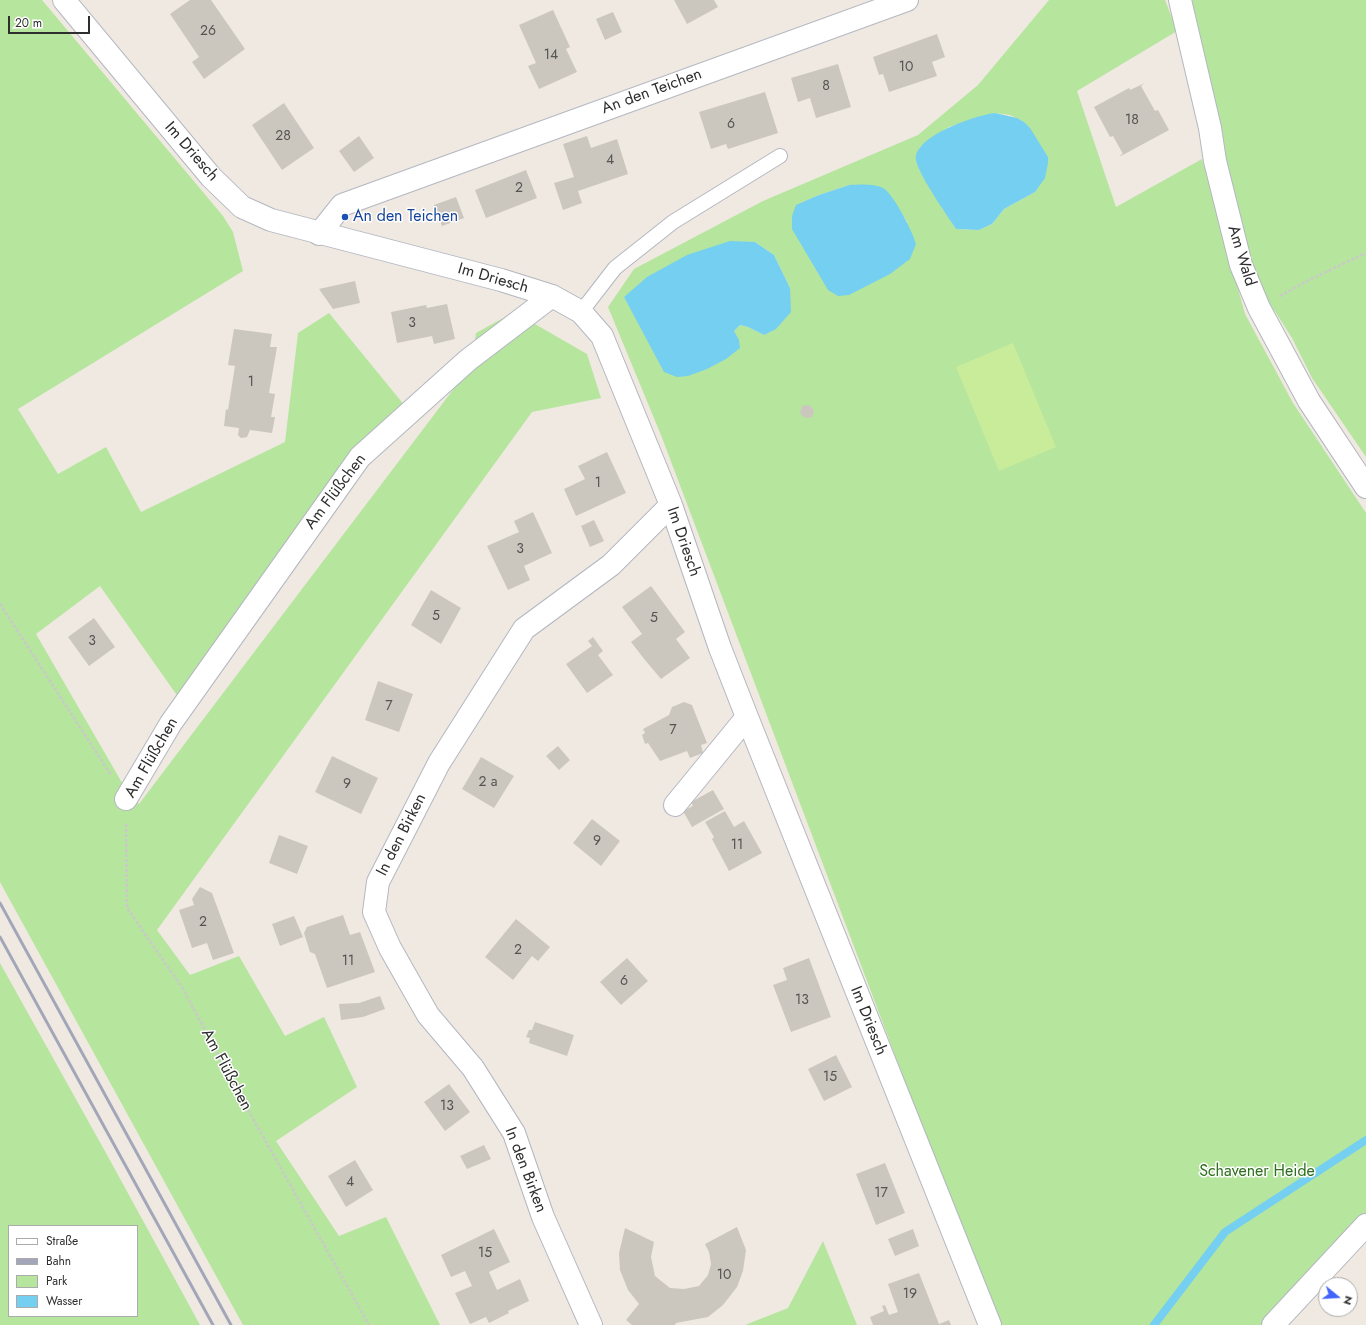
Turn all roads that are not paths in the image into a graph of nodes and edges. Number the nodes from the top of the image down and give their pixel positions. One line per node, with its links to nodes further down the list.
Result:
1 (64, 0): 5 (street, Im Driesch)
2 (907, 0): 5 (street, An den Teichen)
3 (1180, 0): 8 (street, Am Wald)
4 (780, 156): 7 (lane)
5 (318, 234): 6 (street, Im Driesch)
6 (552, 296): 7 (street, Im Driesch); 11 (street, Am Flüßchen)
7 (580, 312): 9 (street, Im Driesch)
8 (1366, 487)
9 (671, 505): 10 (street, Im Driesch); 14 (street, In den Birken)
10 (747, 717): 12 (street); 15 (street, Im Driesch)
11 (126, 799)
12 (675, 805)
13 (1366, 1225): 16 (street)
14 (591, 1325)
15 (990, 1325)
16 (1273, 1325)

